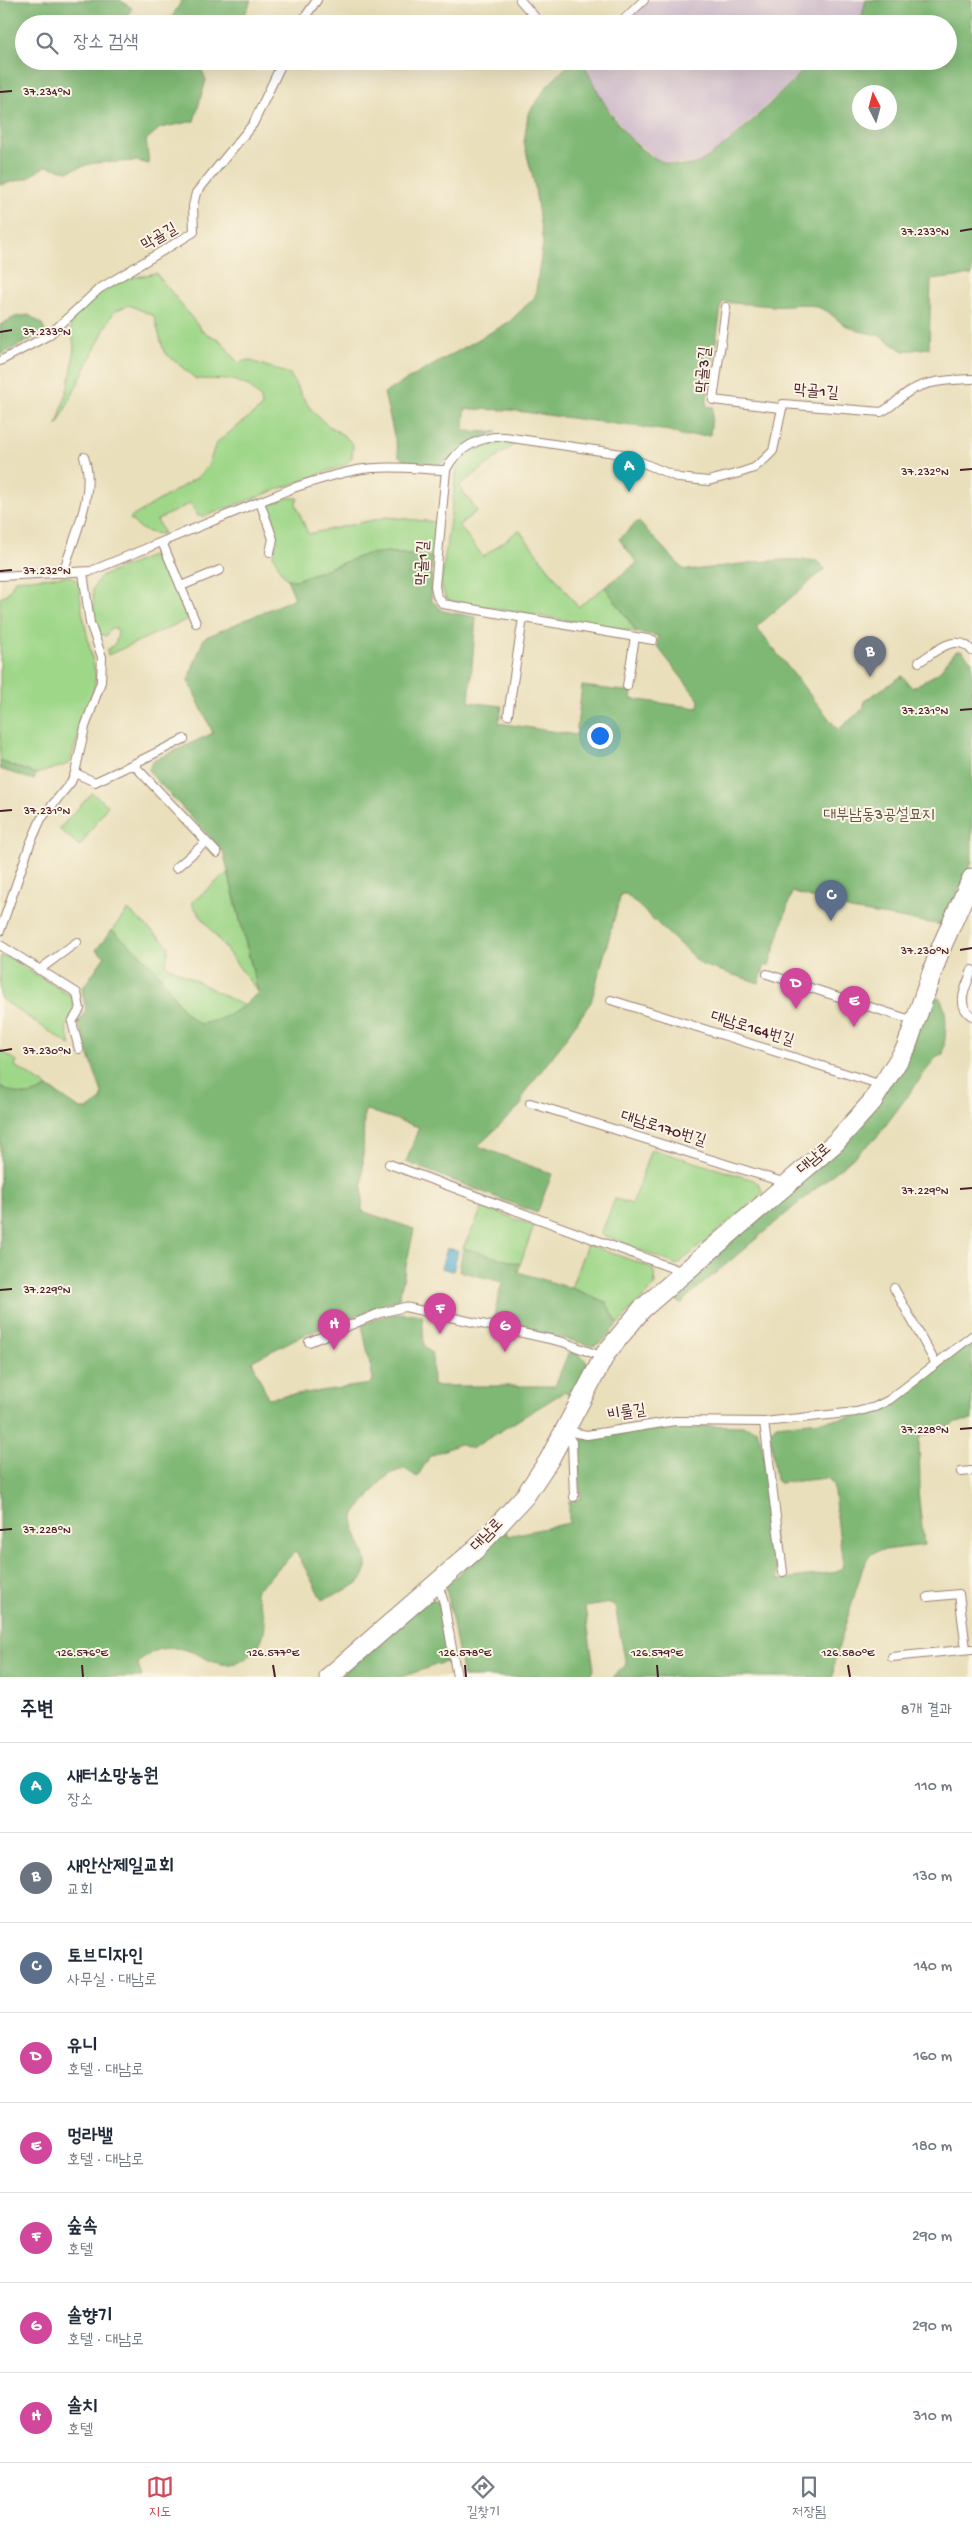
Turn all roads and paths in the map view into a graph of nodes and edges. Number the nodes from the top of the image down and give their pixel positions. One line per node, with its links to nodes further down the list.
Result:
1 (317, 0): 4 (lane)
2 (520, 0): 5 (lane)
3 (644, 0): 6 (lane)
4 (306, 15)
5 (533, 15)
6 (628, 15)
7 (279, 70): 9 (lane, 막골길)
8 (726, 307): 11 (lane, 막골3길)
9 (0, 361)
10 (972, 379): 11 (lane, 막골1길)
11 (780, 408): 13 (lane, 막골1길)
12 (84, 457): 19 (lane)
13 (446, 470): 14 (lane); 22 (lane, 막골1길)
14 (260, 502): 15 (lane); 16 (lane)
15 (162, 542): 18 (lane); 21 (lane)
16 (270, 552)
17 (220, 570): 21 (lane)
18 (83, 572): 19 (lane); 32 (lane)
19 (63, 573): 20 (lane)
20 (0, 576)
21 (181, 586): 23 (lane)
22 (523, 618): 24 (lane, 막골1길); 29 (lane)
23 (196, 623)
24 (635, 637): 25 (lane, 막골1길); 28 (lane)
25 (653, 640)
26 (972, 651): 27 (lane)
27 (919, 662)
28 (627, 686)
29 (508, 715)
30 (184, 740): 31 (lane)
31 (129, 766): 32 (lane); 33 (lane)
32 (75, 773): 37 (lane)
33 (206, 842): 34 (lane); 35 (lane)
34 (217, 853)
35 (176, 868)
36 (970, 890): 45 (street, 대남로)
37 (0, 930)
38 (77, 942): 40 (lane)
39 (0, 945): 40 (lane)
40 (40, 970): 46 (lane)
41 (972, 970): 44 (lane)
42 (767, 974): 45 (lane)
43 (611, 1000): 47 (lane, 대남로164번길)
44 (972, 1016)
45 (916, 1022): 47 (street, 대남로)
46 (79, 1049)
47 (884, 1086): 50 (street, 대남로)
48 (530, 1103): 50 (lane, 대남로170번길)
49 (389, 1164): 51 (lane)
50 (788, 1184): 51 (street, 대남로)
51 (683, 1272): 55 (street, 대남로)
52 (894, 1288): 56 (lane)
53 (972, 1336): 56 (lane, 비룰길)
54 (309, 1342): 55 (lane)
55 (603, 1357): 58 (street, 대남로)
56 (936, 1364): 57 (lane, 비룰길)
57 (764, 1422): 58 (lane, 비룰길); 62 (lane)
58 (564, 1431): 61 (lane); 63 (street, 대남로)
59 (972, 1471): 60 (lane)
60 (961, 1472)
61 (574, 1497)
62 (783, 1572)
63 (437, 1582): 67 (street, 대남로); 68 (lane)
64 (928, 1598): 65 (lane)
65 (969, 1649): 66 (lane)
66 (892, 1657)
67 (329, 1677)
68 (457, 1677)

